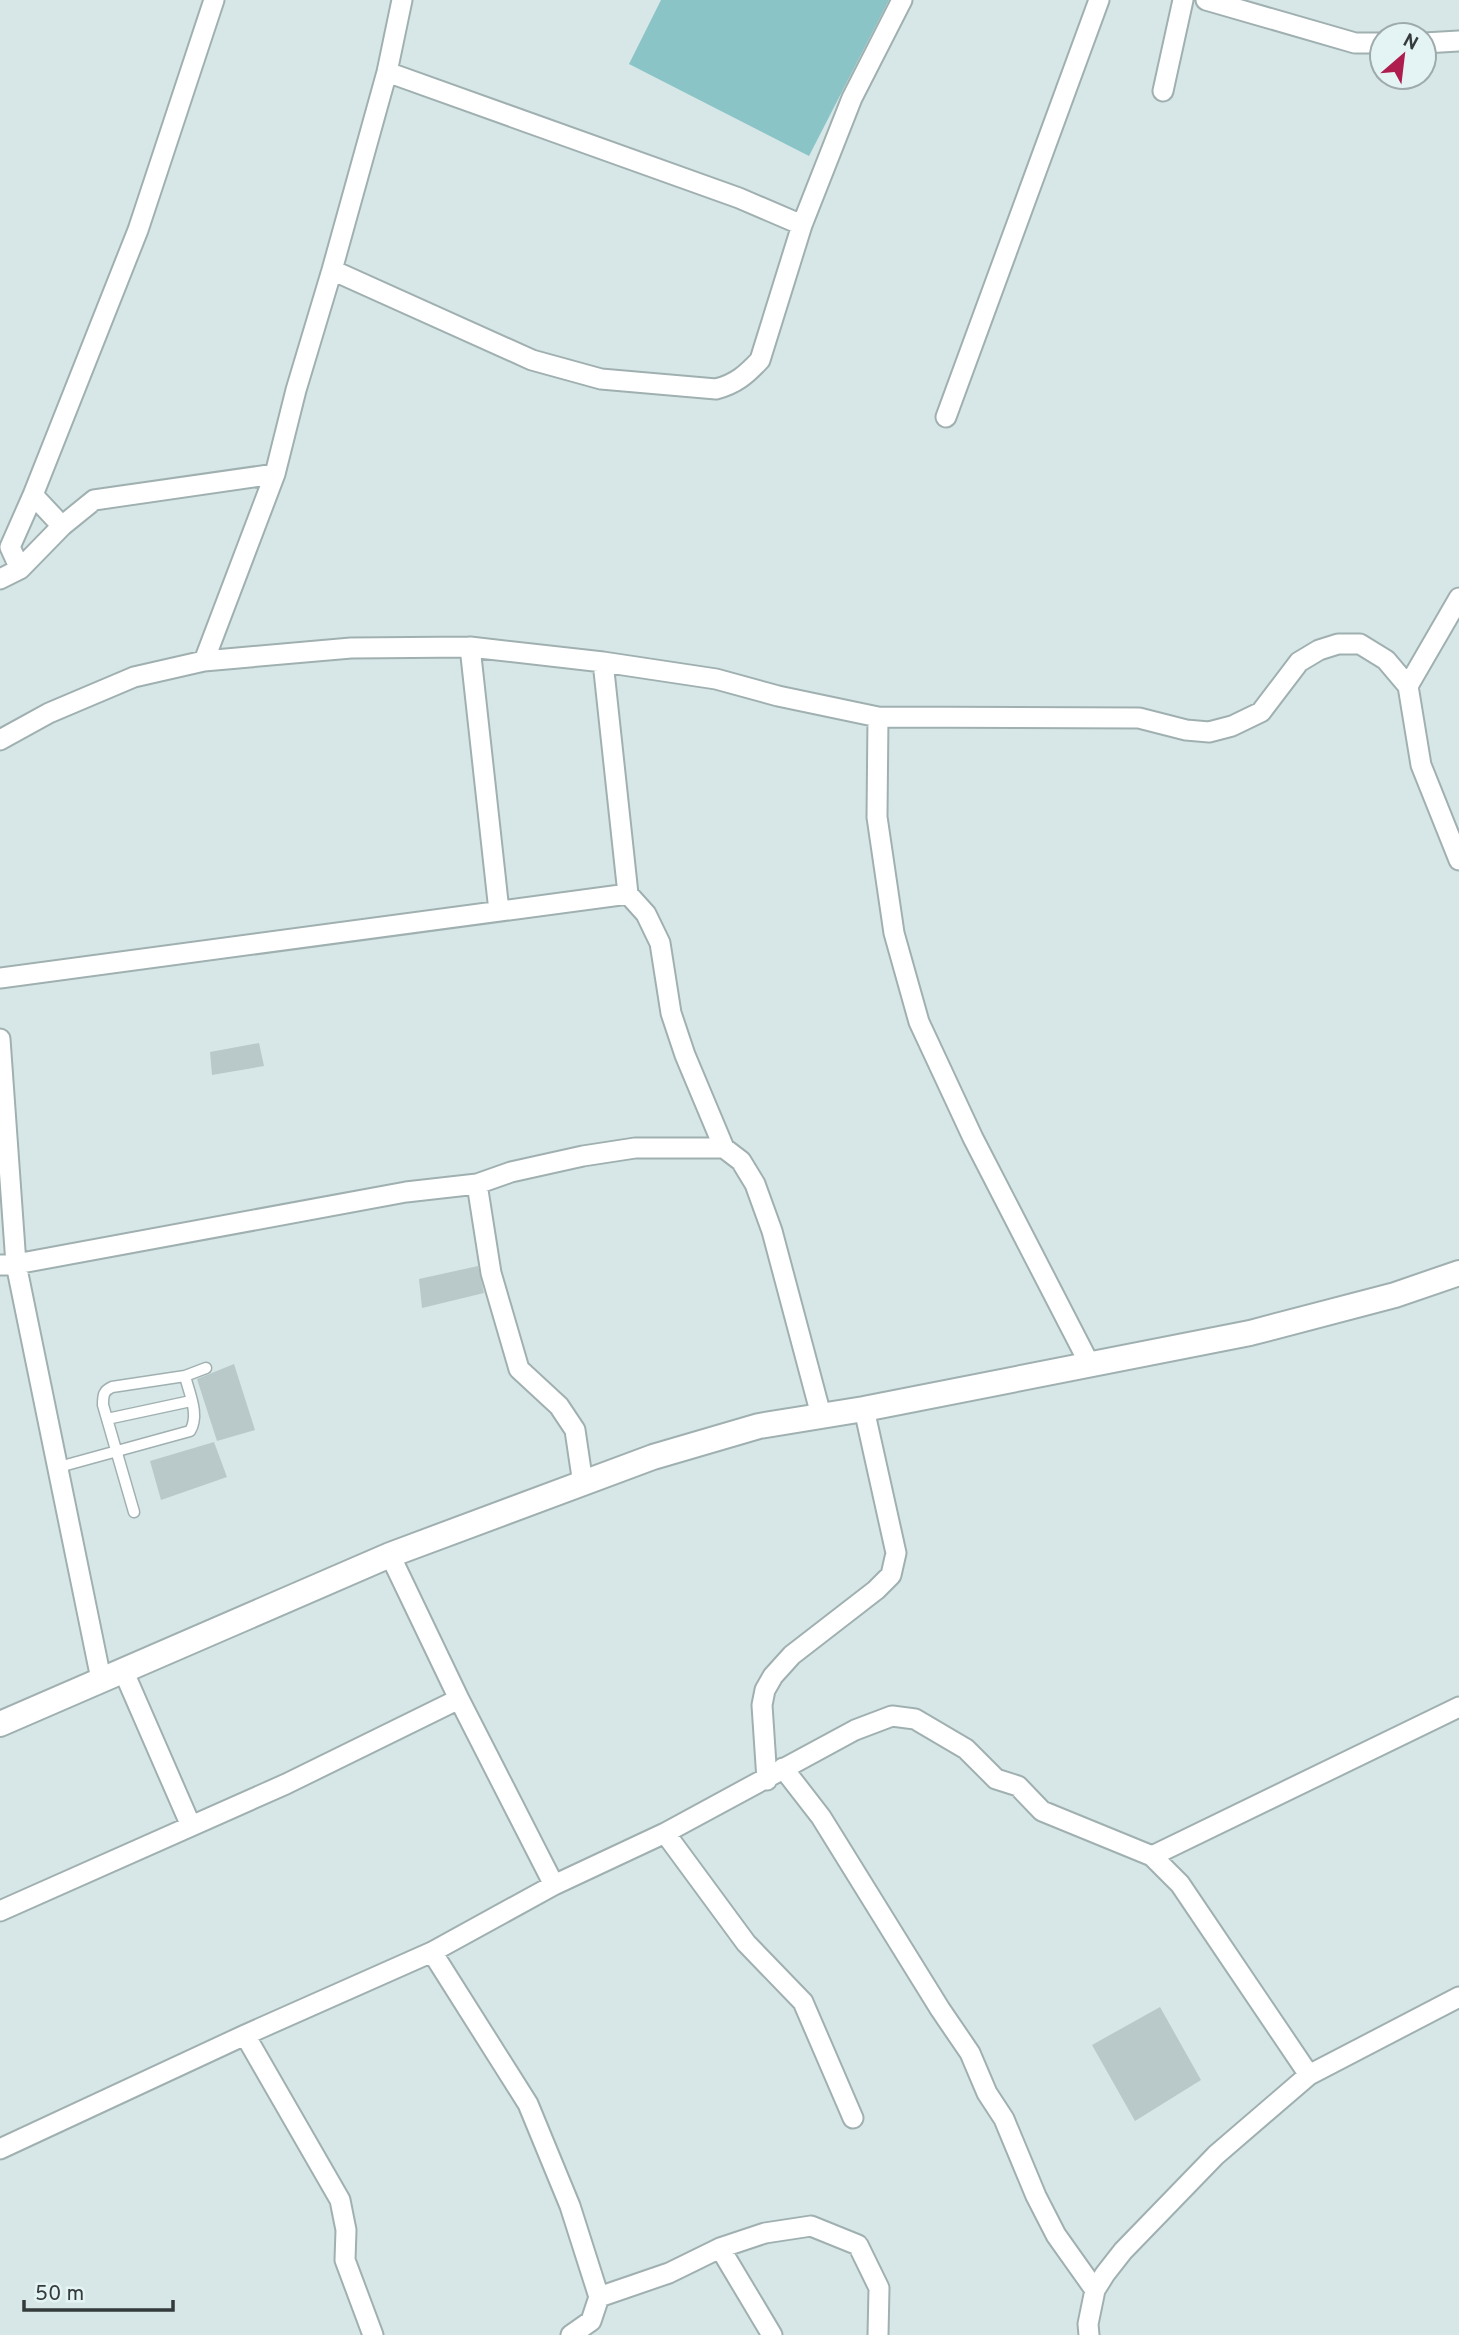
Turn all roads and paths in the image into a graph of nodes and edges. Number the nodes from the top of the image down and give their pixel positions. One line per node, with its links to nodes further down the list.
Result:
1 (214, 0): 17 (street)
2 (402, 0): 11 (street)
3 (902, 0): 13 (street)
4 (1099, 0): 15 (street)
5 (1183, 0): 12 (street)
6 (1206, 0): 7 (street)
7 (1230, 4): 10 (street)
8 (1459, 41): 9 (street)
9 (1438, 42)
10 (1368, 43)
11 (387, 72): 13 (street); 14 (street)
12 (1163, 91)
13 (802, 225): 14 (street)
14 (332, 270): 16 (street)
15 (946, 417)
16 (275, 474): 18 (street); 23 (street)
17 (33, 495): 18 (street); 19 (street)
18 (62, 526): 19 (street)
19 (20, 569): 20 (street)
20 (0, 579)
21 (1459, 598): 25 (street)
22 (470, 647): 23 (street); 24 (street); 30 (street)
23 (204, 661): 27 (street)
24 (603, 662): 26 (street); 29 (street)
25 (1408, 686): 26 (street); 28 (street)
26 (878, 716): 37 (street)
27 (0, 740)
28 (1459, 860)
29 (628, 894): 30 (street); 33 (street)
30 (499, 911): 31 (street)
31 (0, 978)
32 (0, 1039): 35 (street)
33 (724, 1148): 34 (street); 42 (street)
34 (477, 1184): 35 (street); 46 (street)
35 (8, 1264): 45 (street)
36 (1459, 1273): 37 (street)
37 (1090, 1363): 41 (street)
38 (206, 1368): 39 (lane)
39 (185, 1376): 40 (lane); 43 (lane)
40 (191, 1401): 43 (lane); 44 (lane)
41 (864, 1409): 42 (street); 55 (street)
42 (821, 1415): 46 (street)
43 (107, 1419): 44 (lane)
44 (116, 1452): 45 (lane); 47 (lane)
45 (59, 1467): 50 (street)
46 (583, 1484): 48 (street)
47 (134, 1512)
48 (390, 1555): 49 (street); 51 (street)
49 (124, 1670): 50 (street); 56 (street)
50 (100, 1679): 53 (street)
51 (459, 1699): 56 (street); 59 (street)
52 (1459, 1707): 58 (street)
53 (0, 1724)
54 (783, 1768): 55 (street); 58 (street); 68 (street)
55 (767, 1780): 57 (street)
56 (191, 1826): 60 (street)
57 (665, 1833): 59 (street); 65 (street)
58 (1152, 1856): 64 (street)
59 (554, 1885): 61 (street)
60 (0, 1911)
61 (432, 1952): 63 (street); 69 (street)
62 (1459, 1997): 64 (street)
63 (245, 2035): 66 (street); 70 (street)
64 (1309, 2075): 68 (street)
65 (853, 2118)
66 (0, 2149)
67 (720, 2248): 69 (street); 72 (street); 73 (street)
68 (1095, 2290): 74 (street)
69 (600, 2297): 71 (street)
70 (373, 2335)
71 (571, 2335)
72 (772, 2335)
73 (878, 2335)
74 (1088, 2335)

